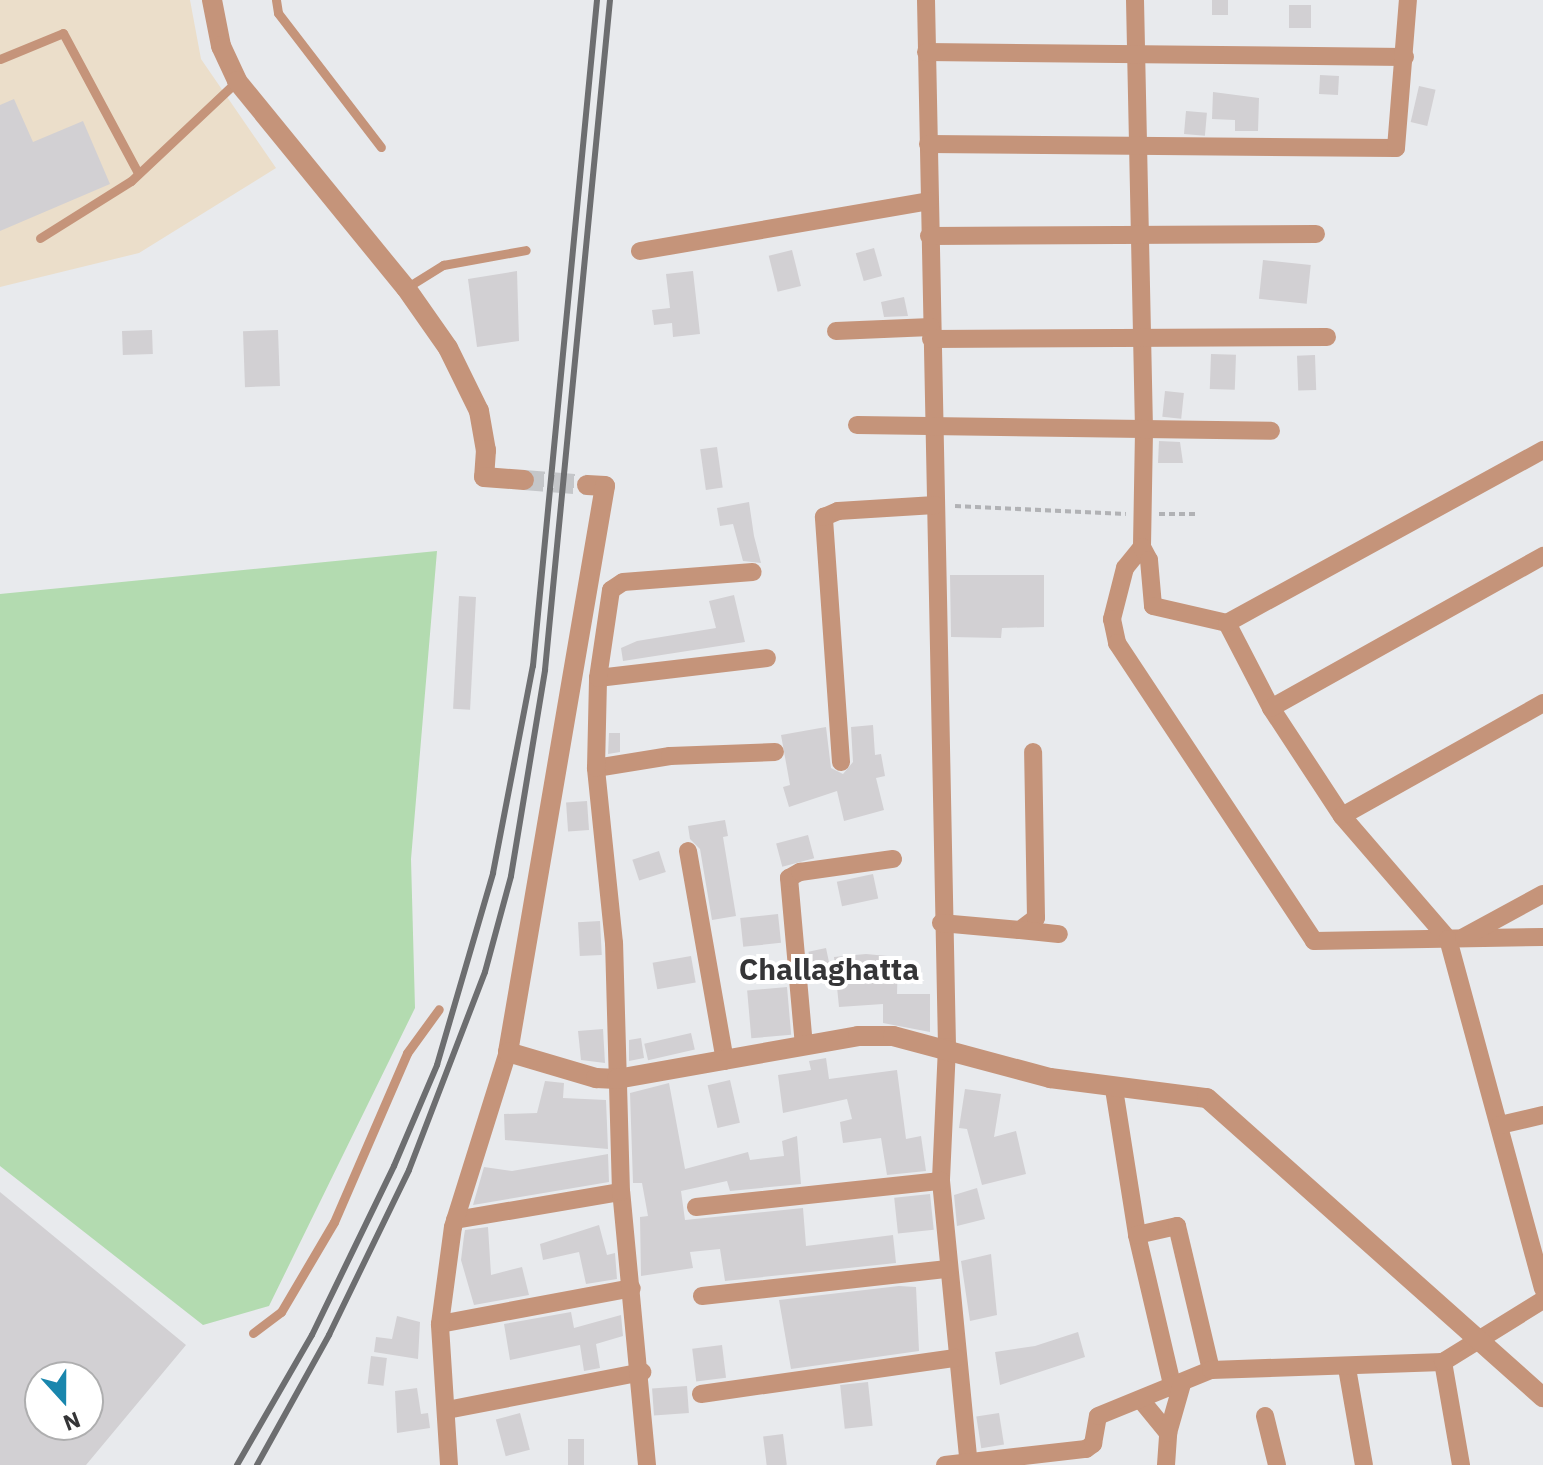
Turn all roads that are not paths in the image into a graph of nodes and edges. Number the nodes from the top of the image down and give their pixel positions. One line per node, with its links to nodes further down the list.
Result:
1 (212, 0): 10 (street)
2 (276, 0): 12 (lane)
3 (926, 0): 6 (street)
4 (1135, 0): 7 (street)
5 (1408, 0): 8 (street)
6 (926, 52): 7 (street); 11 (street)
7 (1136, 53): 8 (street); 13 (street)
8 (1405, 57): 13 (street)
9 (0, 59): 14 (lane)
10 (237, 81): 14 (lane); 22 (street)
11 (928, 144): 13 (street); 15 (street)
12 (381, 147)
13 (1138, 148): 17 (street)
14 (138, 173): 19 (lane)
15 (929, 201): 18 (street); 21 (street)
16 (1316, 234): 17 (street)
17 (1140, 235): 18 (street); 26 (street)
18 (929, 236): 24 (street)
19 (40, 238)
20 (526, 250): 22 (lane)
21 (640, 251)
22 (406, 288): 32 (street)
23 (836, 331): 24 (street)
24 (931, 333): 26 (street); 28 (street)
25 (1327, 337): 26 (street)
26 (1142, 338): 29 (street)
27 (857, 425): 28 (street)
28 (932, 430): 29 (street); 34 (street)
29 (1144, 431): 30 (street); 35 (street)
30 (1271, 431)
31 (1543, 450): 40 (street)
32 (524, 480)
33 (587, 485): 61 (street)
34 (935, 505): 47 (street); 53 (street)
35 (1142, 547): 38 (street); 39 (street)
36 (1543, 556): 44 (street)
37 (753, 572): 42 (street)
38 (1118, 605): 39 (street); 57 (street)
39 (1153, 606): 40 (street)
40 (1227, 623): 44 (street)
41 (767, 658): 42 (street)
42 (598, 678): 48 (street)
43 (1543, 703): 49 (street)
44 (1271, 708): 49 (street)
45 (775, 752): 48 (street)
46 (1033, 752): 54 (street)
47 (841, 762)
48 (596, 768): 63 (street)
49 (1342, 816): 57 (street)
50 (688, 851): 62 (street)
51 (893, 859): 59 (street)
52 (1543, 894): 57 (street)
53 (941, 923): 54 (street); 60 (street)
54 (1020, 930): 55 (street)
55 (1059, 934)
56 (1543, 937): 57 (street)
57 (1455, 939): 66 (street)
58 (439, 1009): 78 (lane)
59 (804, 1046): 60 (street); 62 (street)
60 (947, 1047): 64 (street); 67 (street)
61 (508, 1052): 63 (street); 70 (street)
62 (725, 1061): 63 (street)
63 (617, 1079): 68 (street)
64 (1114, 1089): 71 (street); 79 (street)
65 (1543, 1115): 66 (street)
66 (1500, 1125): 73 (street)
67 (941, 1181): 69 (street); 72 (street)
68 (621, 1192): 70 (street); 74 (street)
69 (696, 1207)
70 (455, 1220): 77 (street)
71 (1137, 1235): 83 (street); 85 (street)
72 (948, 1269): 75 (street); 80 (street)
73 (1542, 1282)
74 (632, 1288): 77 (street); 84 (street)
75 (702, 1296)
76 (1543, 1300): 79 (street)
77 (440, 1324): 89 (street)
78 (253, 1333)
79 (1480, 1340): 81 (street); 87 (street)
80 (955, 1358): 86 (street); 92 (street)
81 (1443, 1362): 82 (street); 99 (street)
82 (1347, 1368): 83 (street); 98 (street)
83 (1211, 1370): 85 (street)
84 (642, 1372): 89 (street); 94 (street)
85 (1177, 1386): 88 (street); 91 (street)
86 (701, 1394)
87 (1543, 1397)
88 (1141, 1400): 91 (street); 92 (street)
89 (447, 1410): 93 (street)
90 (1265, 1416): 97 (street)
91 (1168, 1433): 96 (street)
92 (969, 1464): 95 (street)
93 (449, 1465)
94 (646, 1465)
95 (945, 1465)
96 (1166, 1465)
97 (1277, 1465)
98 (1364, 1465)
99 (1461, 1465)

